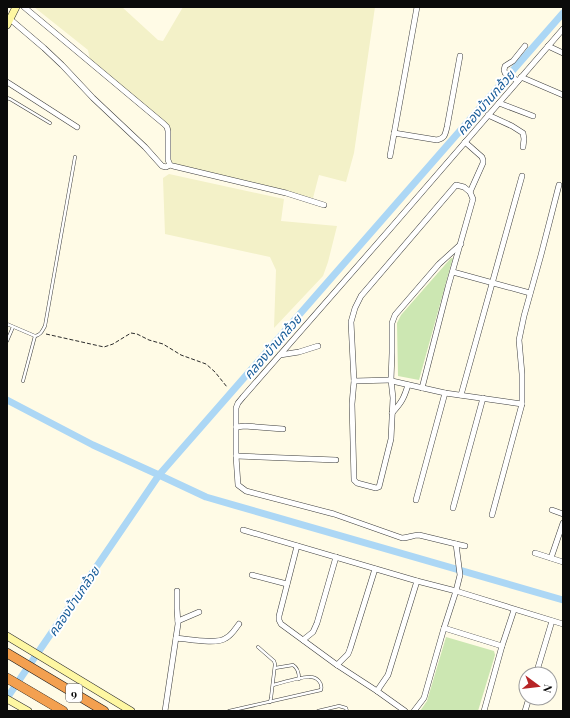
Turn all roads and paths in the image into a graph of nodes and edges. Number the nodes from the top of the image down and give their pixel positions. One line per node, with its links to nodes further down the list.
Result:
1 (16, 7): 4 (main road)
2 (24, 7): 24 (street)
3 (417, 7): 19 (street)
4 (9, 22): 24 (street)
5 (563, 29): 7 (street)
6 (525, 46): 10 (street)
7 (548, 46): 8 (street); 10 (street)
8 (563, 53)
9 (460, 56): 19 (street)
10 (517, 78): 12 (street); 14 (street)
11 (7, 82): 18 (street)
12 (563, 95)
13 (7, 98): 17 (lane)
14 (499, 103): 15 (street); 16 (street)
15 (488, 115): 20 (street); 21 (street)
16 (533, 116)
17 (50, 123)
18 (78, 127)
19 (394, 133): 22 (street)
20 (465, 142): 27 (street); 39 (street)
21 (523, 147)
22 (390, 156)
23 (75, 157): 35 (lane)
24 (170, 164): 28 (street)
25 (522, 176): 31 (street)
26 (559, 185): 32 (street)
27 (470, 192): 29 (street); 42 (street)
28 (324, 205)
29 (461, 244): 30 (street); 40 (street)
30 (453, 272): 31 (street); 45 (street)
31 (492, 283): 32 (street); 47 (street)
32 (530, 293): 49 (street)
33 (7, 324): 34 (lane)
34 (13, 327): 36 (lane); 37 (lane)
35 (42, 333): 36 (lane); 44 (path)
36 (35, 336): 41 (lane)
37 (7, 341)
38 (318, 346): 39 (street)
39 (280, 355): 51 (street)
40 (391, 380): 42 (street); 43 (street); 50 (street)
41 (23, 381)
42 (354, 381): 50 (street)
43 (408, 385): 45 (street); 50 (street)
44 (227, 386)
45 (422, 388): 46 (street)
46 (445, 393): 47 (street); 55 (street)
47 (461, 395): 48 (street)
48 (484, 398): 49 (street); 56 (street)
49 (522, 404): 59 (street)
50 (392, 413)
51 (236, 427): 52 (street); 53 (street)
52 (283, 429)
53 (236, 456): 54 (street); 62 (street)
54 (336, 460)
55 (416, 500)
56 (452, 508)
57 (552, 510): 58 (street)
58 (563, 514)
59 (492, 515)
60 (563, 522): 67 (street)
61 (243, 530): 63 (street)
62 (456, 544): 64 (street); 74 (street)
63 (298, 546): 66 (street); 72 (street)
64 (466, 546)
65 (535, 553): 67 (street)
66 (336, 557): 69 (street); 84 (street)
67 (551, 558): 68 (street)
68 (563, 562)
69 (375, 569): 71 (street); 88 (street)
70 (252, 576): 72 (street)
71 (417, 581): 74 (street); 94 (street)
72 (287, 584): 84 (street)
73 (177, 591): 77 (street)
74 (456, 591): 75 (street); 81 (street)
75 (514, 610): 78 (street); 85 (street)
76 (199, 612): 77 (street)
77 (178, 621): 83 (street)
78 (552, 621): 80 (street); 89 (street)
79 (240, 624): 83 (street)
80 (563, 624)
81 (444, 628): 85 (street); 106 (street)
82 (7, 636): 100 (main road)
83 (176, 638): 101 (street)
84 (303, 640): 88 (street)
85 (502, 646): 107 (street)
86 (258, 647): 90 (lane)
87 (7, 653): 99 (highway, 9)
88 (337, 665): 94 (street)
89 (538, 666)
90 (275, 668): 92 (lane); 93 (lane)
91 (7, 678): 98 (highway, 9)
92 (299, 679): 93 (lane); 96 (lane)
93 (273, 685): 96 (lane)
94 (377, 691): 105 (street)
95 (7, 699): 97 (main road)
96 (270, 702): 102 (lane)
97 (28, 711)
98 (63, 711)
99 (104, 711)
100 (131, 711)
101 (165, 711)
102 (229, 711)
103 (318, 711): 104 (lane)
104 (347, 711)
105 (405, 711)
106 (414, 711)
107 (484, 711)

